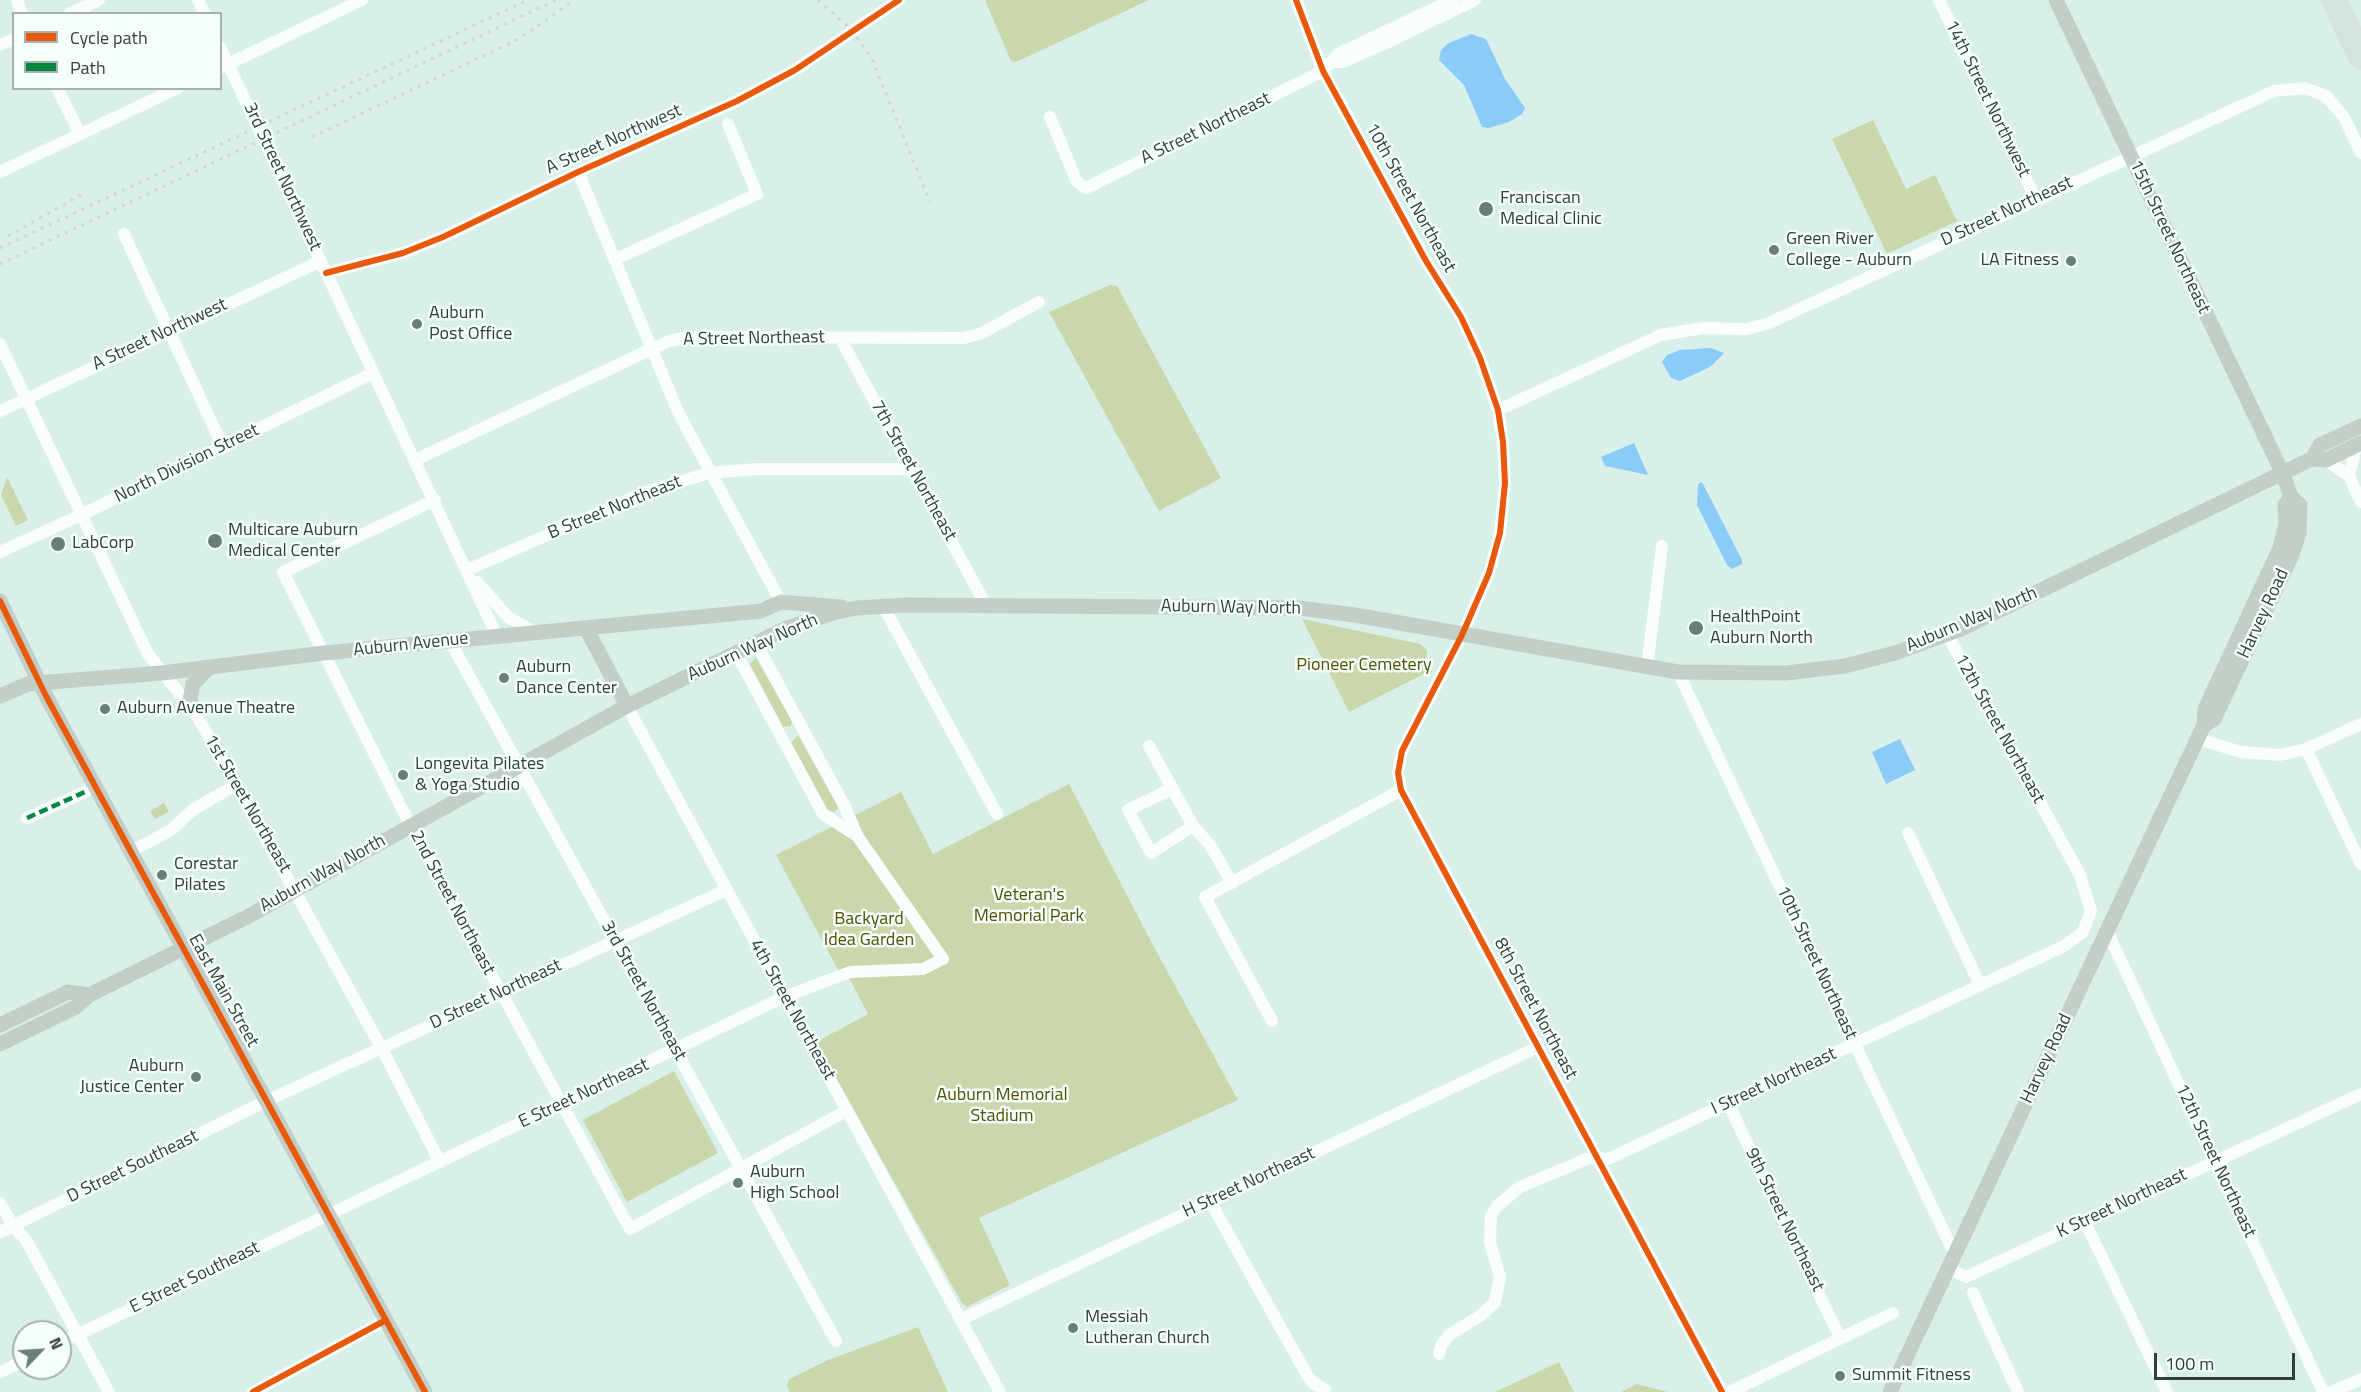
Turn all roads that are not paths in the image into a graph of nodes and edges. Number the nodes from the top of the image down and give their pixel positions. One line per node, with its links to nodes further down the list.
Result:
1 (99, 0): 9 (street)
2 (362, 0): 10 (street)
3 (898, 0): 20 (street, A Street Northwest)
4 (1296, 0): 11 (street, 10th Street Northeast)
5 (1452, 0): 11 (street, A Street Northeast)
6 (1475, 0): 11 (street, A Street Northeast)
7 (1939, 0): 21 (street, 14th Street Northwest)
8 (2055, 0): 18 (main road, 15th Street Northeast)
9 (73, 12)
10 (225, 67): 24 (street, 3rd Street Northwest)
11 (1328, 67): 14 (street, A Street Northeast); 33 (street, 10th Street Northeast)
12 (58, 90): 16 (street)
13 (174, 90): 16 (street)
14 (1050, 117)
15 (728, 124): 23 (street)
16 (80, 134): 19 (street)
17 (2361, 153): 18 (street, D Street Northeast)
18 (2130, 154): 21 (street, D Street Northeast); 42 (main road, 15th Street Northeast)
19 (0, 172)
20 (578, 172): 23 (street); 25 (street, A Street Northwest)
21 (2036, 199): 33 (street, D Street Northeast)
22 (124, 234): 27 (street)
23 (616, 259): 30 (street)
24 (321, 261): 25 (street, 3rd Street Northwest); 27 (street, A Street Northwest)
25 (326, 273): 31 (street, 3rd Street Northwest)
26 (1039, 302): 28 (street, A Street Northeast)
27 (170, 330): 32 (street, A Street Northwest); 37 (street)
28 (840, 338): 30 (street, A Street Northeast); 40 (street, 7th Street Northeast)
29 (0, 344): 32 (street, 1st Street Northeast)
30 (651, 348): 38 (street, A Street Northeast); 41 (street)
31 (373, 373): 37 (street, North Division Street); 38 (street)
32 (26, 398): 34 (street, A Street Northwest); 47 (street, 1st Street Northeast)
33 (1498, 410): 60 (street)
34 (0, 411)
35 (2361, 426): 39 (main road, Auburn Way North)
36 (2359, 445): 39 (main road, Auburn Way North); 43 (street)
37 (223, 447): 47 (street, North Division Street)
38 (416, 460): 45 (street)
39 (2319, 460): 42 (main road, Auburn Way North); 43 (street)
40 (912, 470): 41 (street, B Street Northeast); 54 (street, 7th Street Northeast)
41 (710, 473): 50 (street, B Street Northeast); 53 (street)
42 (2283, 474): 44 (main road, Harvey Road); 59 (main road, Auburn Way North)
43 (2349, 476): 46 (street)
44 (2291, 497): 51 (main road, Harvey Road); 62 (main road, Harvey Road)
45 (435, 500): 50 (street); 65 (street, 2nd Street Northeast)
46 (2361, 502)
47 (81, 516): 49 (street, North Division Street); 70 (street, 1st Street Northeast)
48 (1662, 546): 68 (street)
49 (0, 552)
50 (467, 570): 58 (street); 61 (street)
51 (2259, 594): 62 (main road); 77 (main road, Harvey Road)
52 (0, 601): 71 (main road, East Main Street)
53 (781, 602): 56 (main road); 57 (main road, Auburn Avenue)
54 (986, 605): 55 (main road, Auburn Way North); 60 (main road, Auburn Way North)
55 (883, 606): 56 (main road, Auburn Way North); 86 (street)
56 (857, 608): 64 (main road, Auburn Way North)
57 (586, 628): 58 (main road, Auburn Avenue); 74 (main road, 4th Street Northeast)
58 (536, 633): 61 (main road, Auburn Avenue)
59 (1947, 634): 69 (main road, Auburn Way North); 97 (street, 12th Street Northeast)
60 (1462, 635): 68 (main road, Auburn Way North); 84 (street, 8th Street Northeast)
61 (497, 636): 63 (main road, Auburn Avenue)
62 (2254, 638): 77 (main road, Harvey Road)
63 (450, 641): 65 (main road, Auburn Avenue); 81 (street, 3rd Street Northeast)
64 (756, 643): 66 (main road, Auburn Way North); 76 (street)
65 (324, 653): 67 (main road, Auburn Avenue); 88 (street, 2nd Street Northeast)
66 (736, 653): 74 (main road, Auburn Way North); 78 (street)
67 (209, 667): 70 (main road, Auburn Avenue); 73 (main road)
68 (1647, 667): 69 (main road, Auburn Way North)
69 (1678, 672): 108 (street, 10th Street Northeast)
70 (162, 673): 71 (main road, Auburn Avenue); 73 (street, 1st Street Northeast)
71 (39, 683): 72 (main road, Auburn Avenue); 92 (main road, East Main Street)
72 (0, 696)
73 (189, 706): 82 (street, 1st Street Northeast)
74 (627, 706): 81 (main road, Auburn Way North); 96 (street, 4th Street Northeast)
75 (2361, 724): 80 (street)
76 (801, 725): 78 (street); 91 (street)
77 (2201, 732): 80 (street); 98 (main road, Harvey Road)
78 (780, 736): 91 (street)
79 (1149, 746): 83 (street)
80 (2306, 749): 93 (street)
81 (519, 766): 88 (main road, Auburn Way North); 99 (street, 3rd Street Northeast)
82 (236, 785): 92 (street); 95 (street, 1st Street Northeast)
83 (1172, 789): 89 (street); 89 (street)
84 (1401, 790): 94 (street); 109 (street, 8th Street Northeast)
85 (87, 791): 87 (street)
86 (997, 814)
87 (27, 818)
88 (410, 825): 95 (main road, Auburn Way North); 102 (street, 2nd Street Northeast)
89 (1192, 826): 94 (street)
90 (1908, 833): 101 (street)
91 (858, 837): 104 (street, E Street Northeast)
92 (130, 852): 100 (main road, East Main Street)
93 (2361, 864)
94 (1232, 883): 105 (street)
95 (295, 890): 100 (main road, Auburn Way North); 110 (street, 1st Street Northeast)
96 (726, 890): 99 (street, D Street Northeast); 104 (street, 4th Street Northeast)
97 (2088, 922): 101 (street, I Street Northeast)
98 (2107, 931): 118 (street, 12th Street Northeast); 127 (main road, Harvey Road)
99 (615, 940): 102 (street, D Street Northeast); 111 (street, 3rd Street Northeast)
100 (183, 950): 103 (main road, Auburn Way North); 113 (main road, East Main Street)
101 (1980, 985): 108 (street, I Street Northeast)
102 (501, 993): 110 (street, D Street Northeast); 115 (street, 2nd Street Northeast)
103 (89, 995): 106 (main road); 107 (main road)
104 (784, 997): 111 (street, E Street Northeast); 116 (street, 4th Street Northeast)
105 (1272, 1021)
106 (0, 1024)
107 (0, 1044)
108 (1855, 1044): 114 (street, I Street Northeast); 127 (street, 10th Street Northeast)
109 (1538, 1047): 117 (street, 8th Street Northeast); 121 (street, H Street Northeast)
110 (382, 1049): 113 (street, D Street Northeast); 119 (street, 1st Street Northeast)
111 (676, 1051): 115 (street, E Street Northeast); 120 (street, 3rd Street Northeast)
112 (2361, 1094): 118 (street, K Street Northeast)
113 (266, 1101): 123 (main road, East Main Street); 125 (street, D Street Southeast)
114 (1728, 1103): 117 (street, I Street Northeast); 134 (street, 9th Street Northeast)
115 (561, 1104): 119 (street, E Street Northeast); 120 (street, 2nd Street Northeast)
116 (846, 1111): 120 (street); 131 (street, 4th Street Northeast)
117 (1598, 1159): 136 (street, I Street Northeast); 143 (street, 8th Street Northeast)
118 (2215, 1159): 124 (street, K Street Northeast); 148 (street, 12th Street Northeast)
119 (440, 1162): 123 (street, E Street Northeast)
120 (741, 1168): 135 (street, 3rd Street Northeast)
121 (1210, 1201): 131 (street, H Street Northeast); 138 (street)
122 (0, 1203): 125 (street)
123 (329, 1214): 130 (main road, East Main Street); 132 (street, E Street Southeast)
124 (2085, 1222): 127 (street, K Street Northeast); 147 (street)
125 (12, 1226): 126 (street, D Street Southeast); 132 (street)
126 (0, 1232)
127 (1952, 1262): 145 (main road, Harvey Road)
128 (1973, 1293): 146 (street)
129 (1893, 1313): 134 (street)
130 (386, 1320): 140 (street); 141 (main road, East Main Street)
131 (960, 1320): 142 (street, 4th Street Northeast)
132 (78, 1335): 133 (street, E Street Southeast); 139 (street)
133 (72, 1338)
134 (1840, 1338): 144 (street)
135 (836, 1341)
136 (1439, 1354)
137 (2361, 1379): 149 (street)
138 (1325, 1390)
139 (109, 1392)
140 (253, 1392)
141 (425, 1392)
142 (1000, 1392)
143 (1722, 1392)
144 (1730, 1392)
145 (1890, 1392)
146 (2018, 1392)
147 (2167, 1392)
148 (2323, 1392)
149 (2332, 1392)

